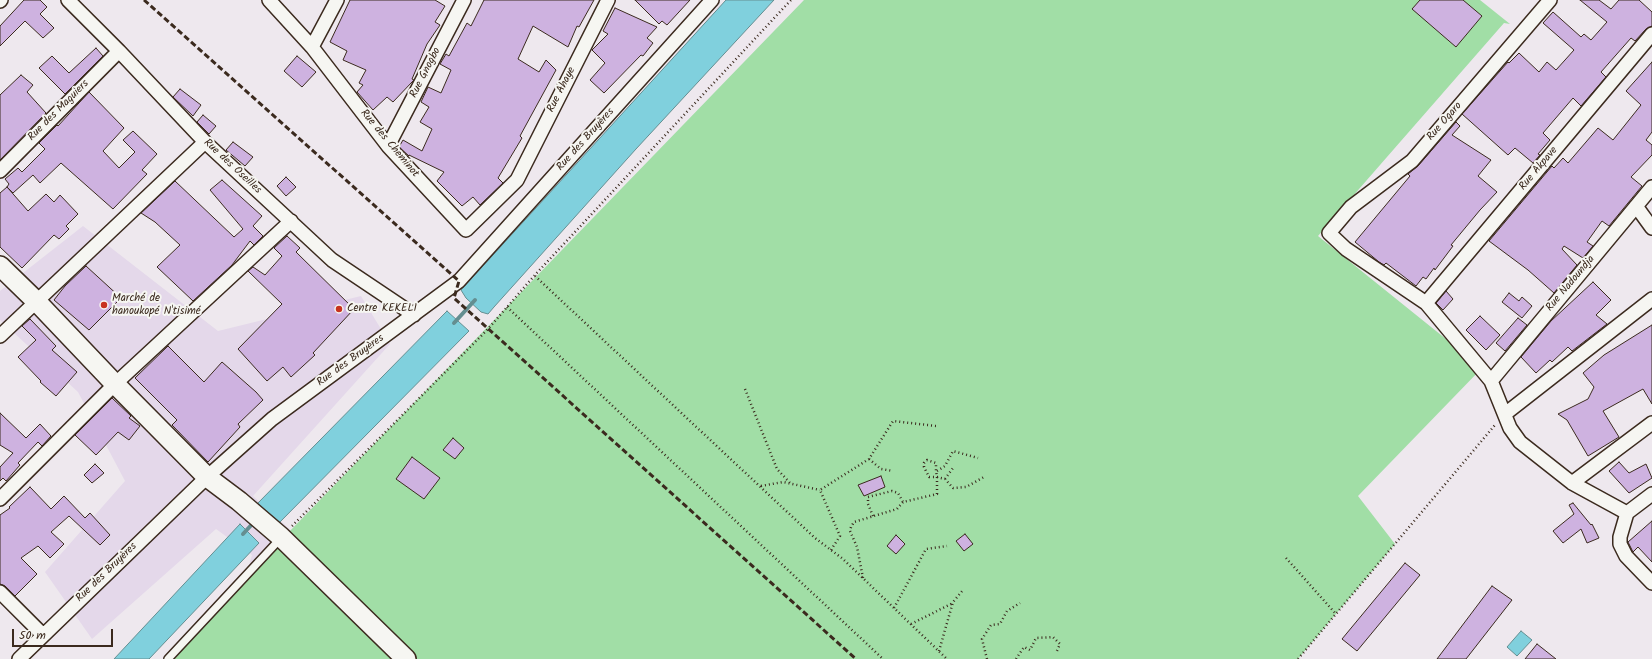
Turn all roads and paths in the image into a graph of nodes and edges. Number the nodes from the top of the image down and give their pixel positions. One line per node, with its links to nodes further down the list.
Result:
1 (68, 0): 11 (street, Rue des Oseilles)
2 (269, 0): 10 (street, Rue des Cheminot)
3 (337, 0): 10 (street)
4 (464, 0): 13 (street, Rue Gnogbo)
5 (608, 0): 15 (street, Rue Ahaye)
6 (712, 0): 26 (street, Rue des Bruyères)
7 (791, 0): 21 (path)
8 (1550, 0): 24 (street, Rue Ogaro)
9 (1652, 34): 24 (street, Rue Akpave)
10 (312, 47): 13 (street, Rue des Cheminot)
11 (119, 51): 12 (street, Rue des Oseilles); 14 (street, Rue des Maguiers)
12 (205, 142): 18 (street, Rue des Oseilles); 23 (street)
13 (388, 146): 15 (street, Rue des Cheminot)
14 (0, 171)
15 (517, 180)
16 (1652, 187): 17 (street, Rue Nadoundja)
17 (1636, 206): 19 (street); 28 (street, Rue Nadoundja)
18 (291, 222): 26 (street, Rue des Oseilles); 29 (street)
19 (1652, 228)
20 (0, 266): 23 (street)
21 (534, 276): 25 (path); 45 (path)
22 (1652, 299): 31 (street)
23 (37, 302): 27 (street); 29 (street)
24 (1426, 303): 28 (street)
25 (507, 307): 52 (path); 71 (path)
26 (414, 315): 39 (street, Rue des Bruyères)
27 (0, 336)
28 (1491, 381): 31 (street)
29 (115, 384): 39 (street); 48 (street)
30 (745, 389): 44 (path)
31 (1505, 414): 43 (street); 63 (path)
32 (1652, 423): 43 (street)
33 (936, 426): 35 (path)
34 (978, 458): 38 (path)
35 (869, 459): 37 (path); 46 (path)
36 (953, 468): 42 (path)
37 (893, 471)
38 (936, 471): 40 (path); 40 (path)
39 (207, 477): 52 (street); 65 (street, Rue des Bruyères)
40 (937, 477): 42 (path); 49 (path)
41 (984, 477): 42 (path)
42 (945, 479)
43 (1572, 483): 50 (street)
44 (791, 484): 45 (path); 46 (path)
45 (761, 486): 54 (path)
46 (820, 490): 54 (path)
47 (1652, 494): 50 (street)
48 (0, 499)
49 (903, 502): 51 (path); 51 (path)
50 (1627, 513): 57 (street)
51 (873, 516): 56 (path)
52 (278, 535): 69 (lane); 70 (street)
53 (947, 546): 62 (path)
54 (831, 550): 56 (path)
55 (1286, 558): 63 (path)
56 (863, 578): 62 (path)
57 (1652, 583)
58 (964, 590): 60 (path)
59 (0, 592): 65 (street)
60 (953, 602): 64 (path); 66 (path)
61 (1020, 603): 73 (path)
62 (894, 608): 64 (path)
63 (1336, 614): 75 (path)
64 (911, 624): 66 (path)
65 (43, 635): 68 (street, Rue des Bruyères)
66 (939, 651): 72 (path)
67 (1056, 653): 74 (path)
68 (19, 659)
69 (168, 659)
70 (406, 659)
71 (883, 659)
72 (947, 659)
73 (987, 659)
74 (1016, 659)
75 (1298, 659)

